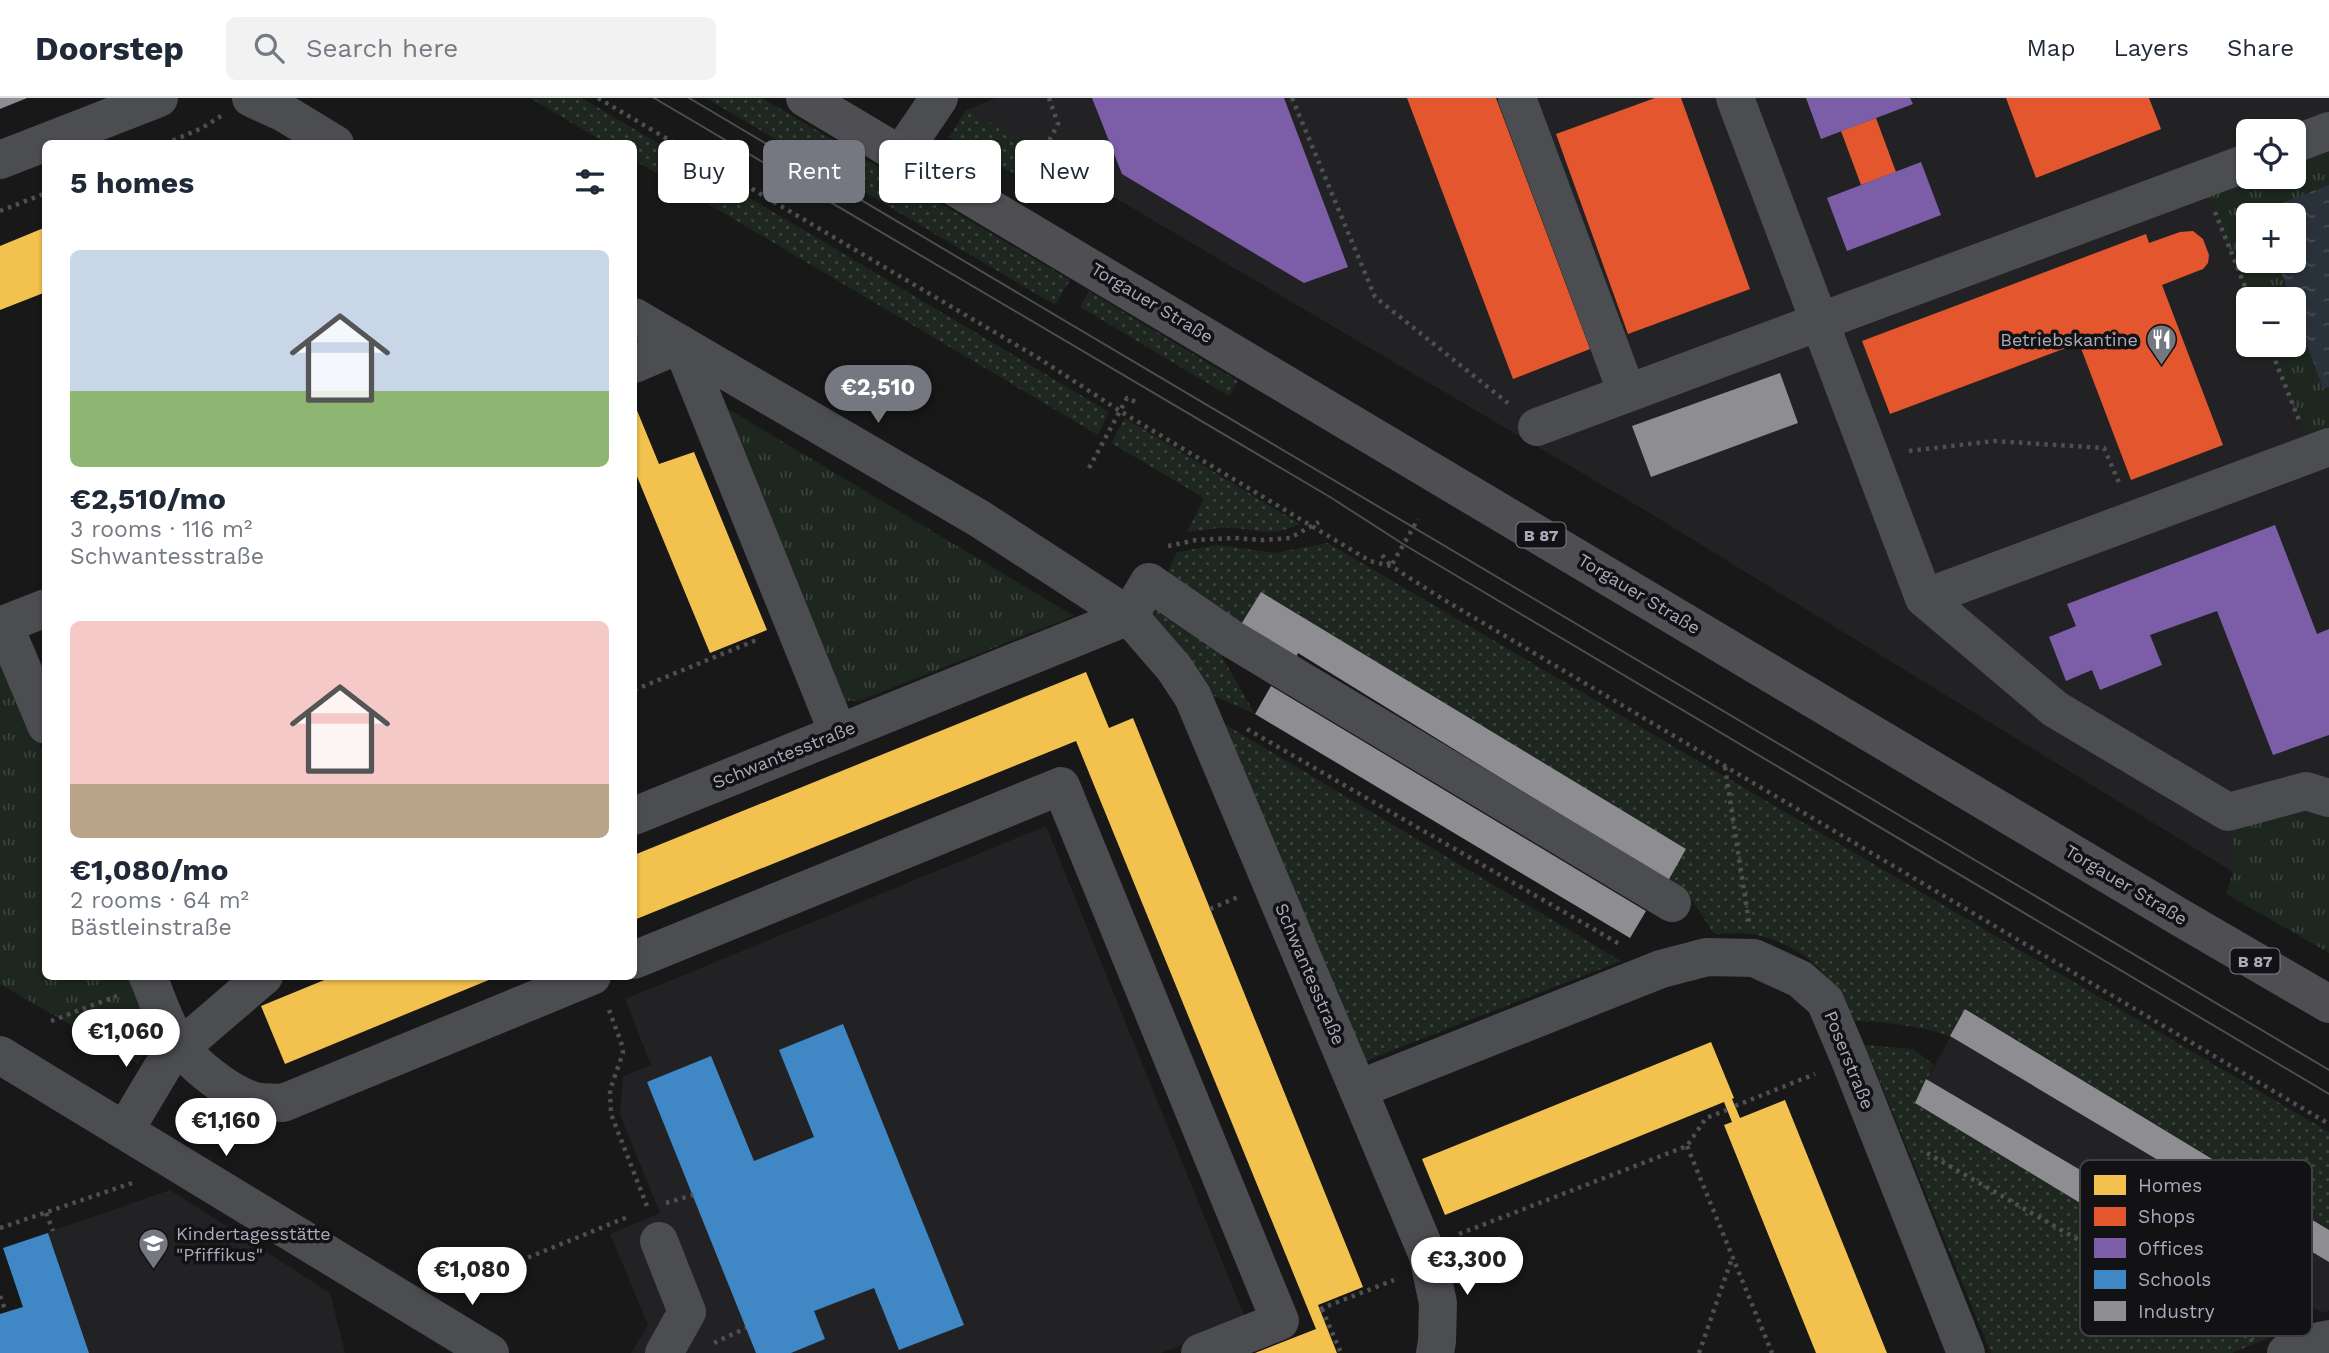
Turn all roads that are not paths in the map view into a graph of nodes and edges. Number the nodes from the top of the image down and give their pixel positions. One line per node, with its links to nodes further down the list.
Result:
1 (159, 98): 8 (street)
2 (805, 98): 12 (main road, Torgauer Straße / B 87)
3 (939, 98): 10 (street)
4 (1517, 98): 21 (street)
5 (1735, 98): 18 (street)
6 (264, 117): 9 (street)
7 (2329, 131): 11 (street)
8 (51, 140)
9 (324, 140)
10 (910, 140)
11 (2306, 140)
12 (879, 141)
13 (42, 144): 14 (street)
14 (0, 160)
15 (2236, 167): 18 (street)
16 (983, 203): 37 (main road, Torgauer Straße / B 87)
17 (637, 319): 19 (street, Schwantesstraße)
18 (1819, 321): 21 (street); 24 (street)
19 (681, 344): 20 (street); 26 (street, Schwantesstraße); 29 (street)
20 (637, 363)
21 (1628, 393): 22 (street)
22 (1537, 426)
23 (2321, 450): 24 (street)
24 (1924, 598): 30 (street)
25 (42, 610): 27 (street)
26 (1129, 617): 29 (street, Schwantesstraße); 32 (street); 40 (street, Schwantesstraße)
27 (2, 625): 28 (street)
28 (42, 716)
29 (838, 733): 31 (street, Schwantesstraße)
30 (2321, 791)
31 (637, 815)
32 (1672, 903)
33 (637, 959): 47 (street)
34 (149, 980): 38 (street)
35 (259, 980): 38 (street)
36 (598, 987): 38 (street)
37 (2329, 1004)
38 (180, 1048): 41 (street)
39 (0, 1055): 41 (street)
40 (1359, 1089): 48 (street, Schwantesstraße); 49 (street, Poserstraße)
41 (125, 1130): 45 (street)
42 (648, 1221): 46 (street)
43 (2329, 1339): 44 (street)
44 (2274, 1350)
45 (490, 1353)
46 (664, 1353)
47 (1200, 1353)
48 (1434, 1353)
49 (1966, 1353)

